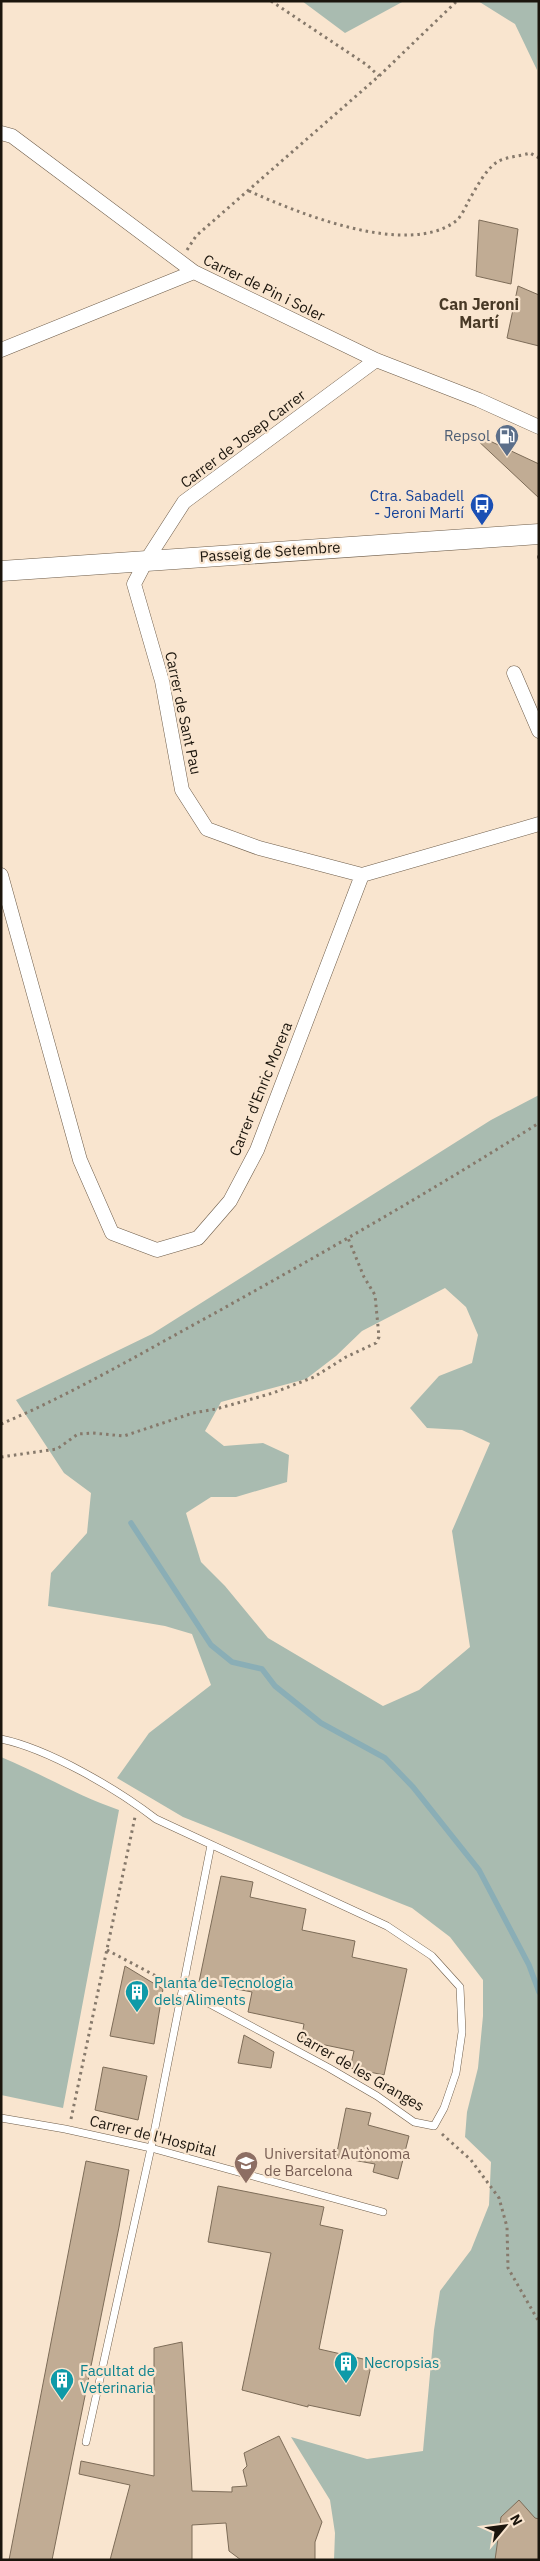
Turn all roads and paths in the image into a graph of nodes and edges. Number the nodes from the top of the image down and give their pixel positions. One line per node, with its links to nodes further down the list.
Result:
1 (270, 1): 3 (path)
2 (457, 1): 3 (path)
3 (378, 76): 6 (path)
4 (1, 133): 7 (street, Carrer de Pin i Soler)
5 (539, 158): 6 (path)
6 (249, 191): 7 (path)
7 (179, 263): 8 (street, Carrer de Pin i Soler)
8 (194, 272): 9 (street); 10 (street, Carrer de Pin i Soler)
9 (1, 350)
10 (376, 360): 11 (street, Carrer de Pin i Soler); 13 (street, Carrer de Josep Carrer)
11 (539, 427)
12 (539, 534): 13 (street, Passeig de Setembre)
13 (146, 561): 14 (street, Passeig de Setembre); 19 (street, Carrer de Sant Pau)
14 (1, 571)
15 (514, 673): 16 (street)
16 (539, 731)
17 (539, 824): 19 (street)
18 (1, 875): 19 (street, Carrer d'Enric Morera)
19 (362, 875)
20 (539, 1123): 21 (path)
21 (348, 1238): 22 (path); 23 (path)
22 (1, 1424)
23 (1, 1457)
24 (1, 1739): 25 (lane, Carrer de les Granges)
25 (137, 1805): 26 (lane, Carrer de les Granges); 27 (path)
26 (211, 1845): 28 (lane); 30 (lane, Carrer de les Granges)
27 (106, 1950): 28 (path); 31 (path)
28 (182, 1989): 30 (lane, Carrer de les Granges); 32 (lane)
29 (1, 2118): 31 (lane, Carrer de l'Hospital)
30 (434, 2126): 34 (path)
31 (69, 2130): 32 (lane, Carrer de l'Hospital)
32 (152, 2148): 33 (lane, Carrer de l'Hospital); 35 (lane)
33 (383, 2212)
34 (539, 2322)
35 (86, 2442)

